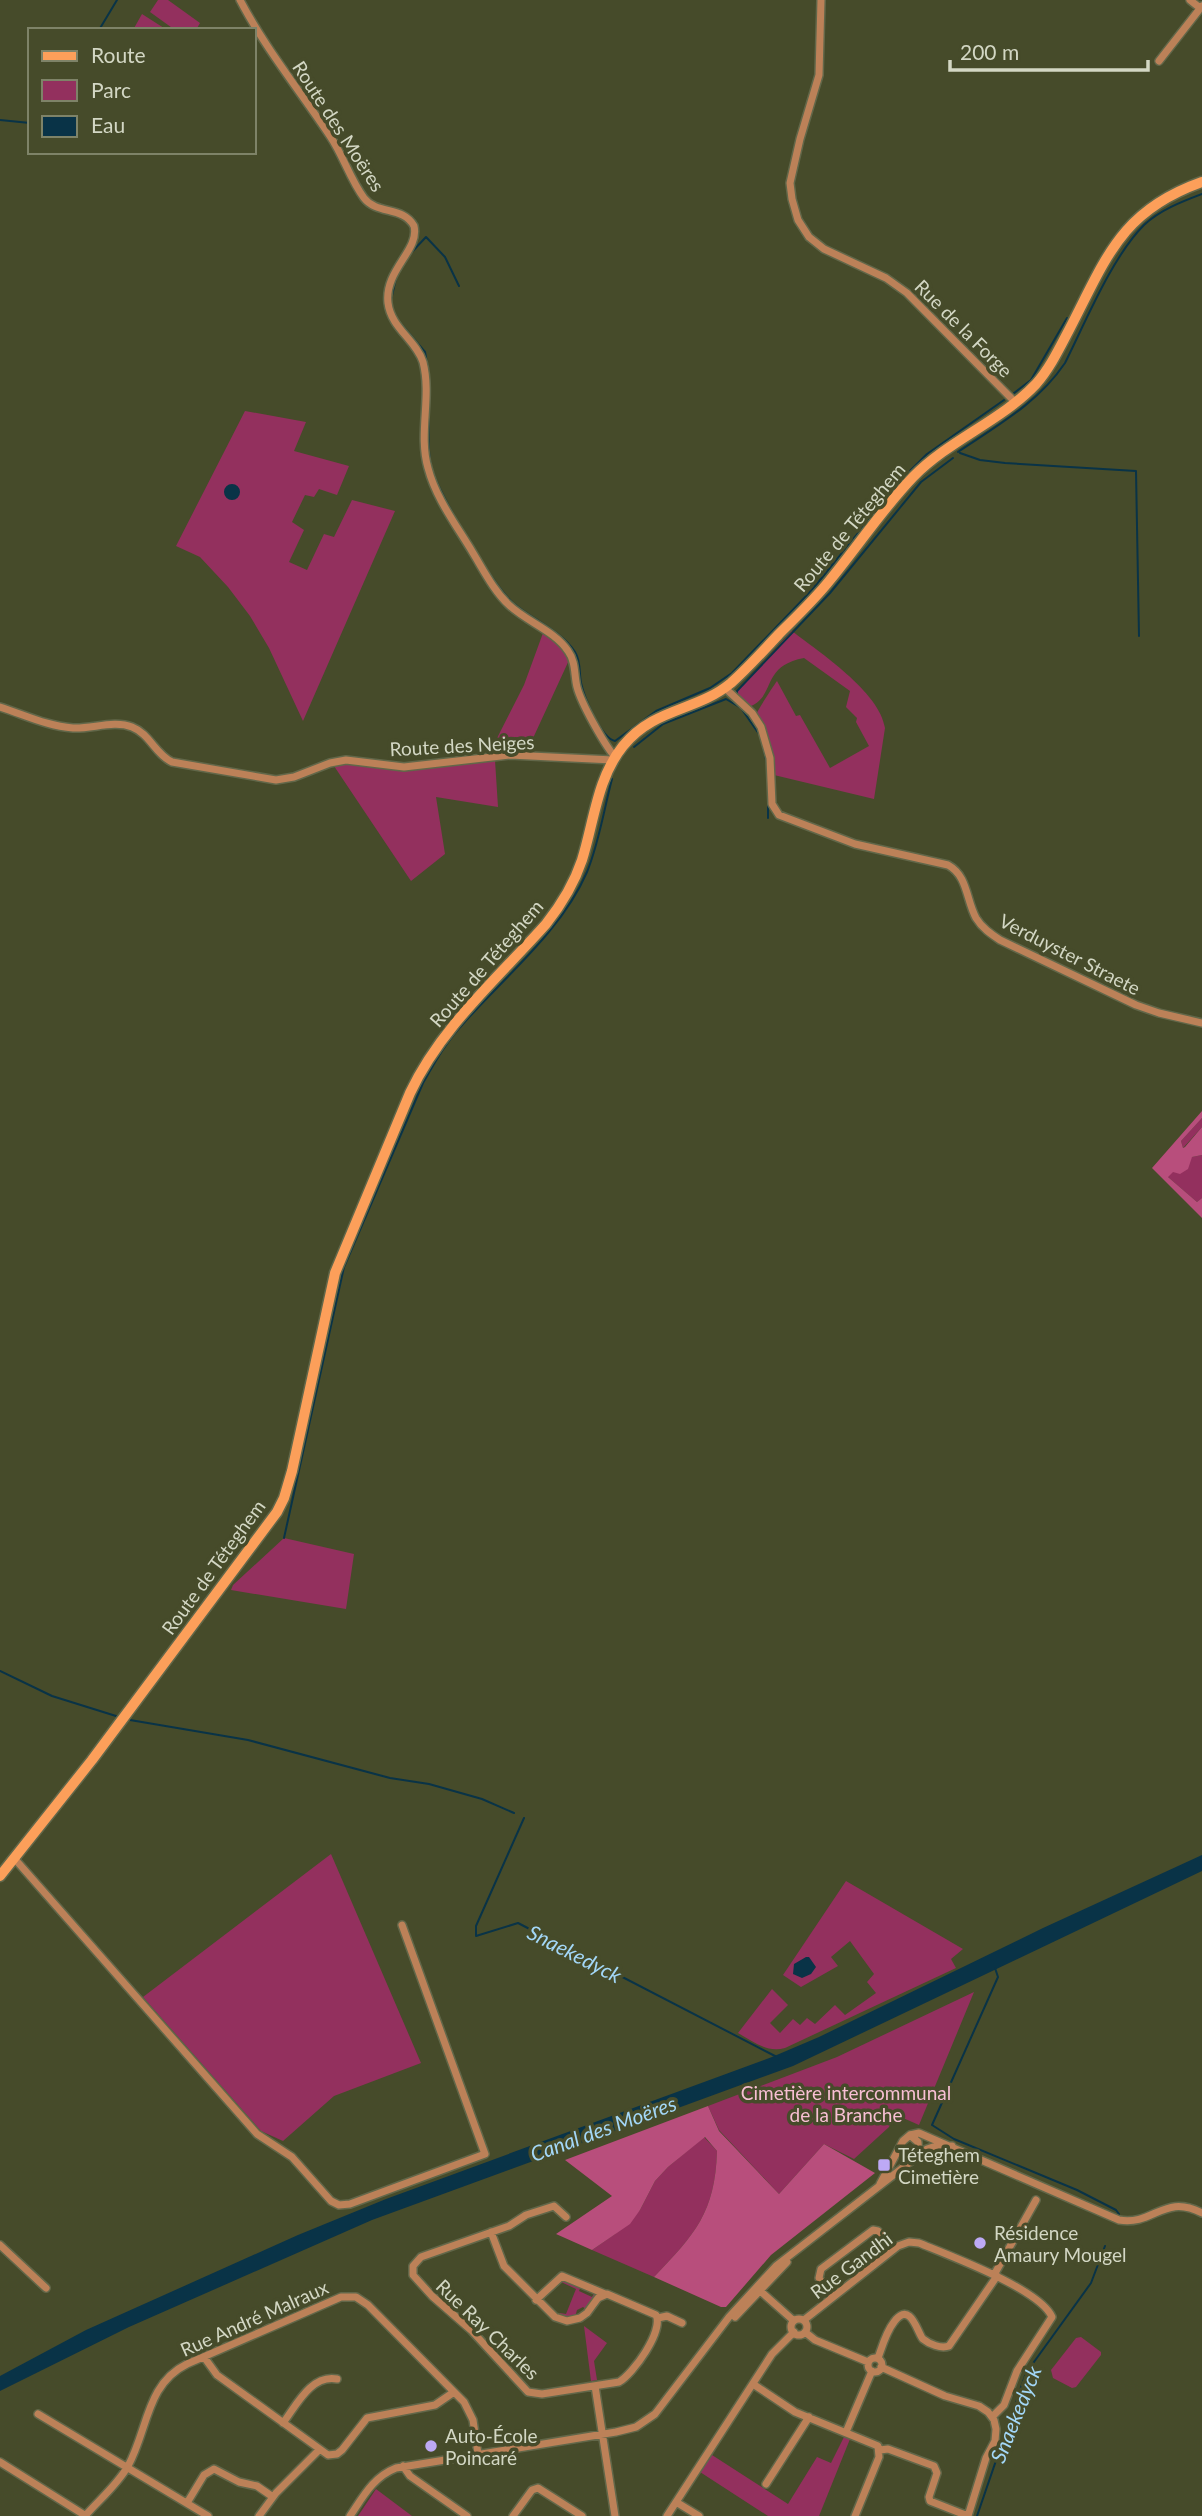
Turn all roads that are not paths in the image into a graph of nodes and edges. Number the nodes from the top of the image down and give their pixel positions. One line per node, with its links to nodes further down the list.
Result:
1 (240, 0): 10 (street, Route des Moëres)
2 (821, 0): 7 (street, Rue de la Forge)
3 (1189, 0): 4 (street)
4 (1201, 7): 5 (street)
5 (1159, 61)
6 (1202, 183): 7 (main road, Route de Téteghem)
7 (1014, 402): 8 (main road, Route de Téteghem)
8 (725, 688): 10 (main road, Route de Téteghem); 11 (street, Verduyster Straete)
9 (0, 707): 10 (street, Route des Neiges)
10 (614, 759): 12 (main road, Route de Téteghem)
11 (1202, 1023)
12 (14, 1858): 13 (main road, Route de Téteghem); 14 (street)
13 (0, 1876)
14 (402, 1925)
15 (910, 2135): 16 (street); 17 (street); 18 (street)
16 (953, 2146): 17 (street); 20 (street)
17 (919, 2156): 18 (street)
18 (878, 2186): 27 (street)
19 (1036, 2200): 25 (street)
20 (1202, 2213)
21 (566, 2217): 22 (street, Rue Ray Charles)
22 (491, 2232): 30 (street); 44 (street, Rue Ray Charles)
23 (0, 2245): 26 (street)
24 (893, 2250): 25 (street, Rue Gandhi); 29 (street, Rue Gandhi); 29 (street)
25 (996, 2275): 38 (street); 48 (street, Rue Gandhi)
26 (46, 2288)
27 (758, 2288): 33 (street); 51 (street)
28 (605, 2294): 30 (street); 30 (street); 31 (street)
29 (833, 2297): 32 (street, Rue Gandhi)
30 (536, 2300)
31 (658, 2318): 34 (street); 44 (street)
32 (804, 2320): 33 (street); 36 (street)
33 (794, 2321): 35 (street)
34 (682, 2323)
35 (794, 2332): 36 (street); 43 (street)
36 (805, 2332): 39 (street)
37 (204, 2357): 45 (street, Rue André Malraux); 49 (street); 57 (street, Rue André Malraux)
38 (877, 2358): 39 (street); 40 (street)
39 (868, 2362): 41 (street)
40 (881, 2367): 41 (street); 48 (street)
41 (872, 2371): 50 (street)
42 (337, 2379): 49 (street)
43 (753, 2384): 47 (street); 60 (street)
44 (595, 2386): 51 (street)
45 (453, 2392): 52 (street); 54 (street, Rue André Malraux)
46 (38, 2414): 57 (street)
47 (809, 2417): 50 (street); 58 (street)
48 (992, 2417): 73 (street)
49 (283, 2423): 52 (street)
50 (846, 2432): 53 (street)
51 (602, 2435): 54 (street); 69 (street)
52 (319, 2450): 59 (street)
53 (880, 2450): 72 (street); 73 (street)
54 (478, 2454): 56 (street)
55 (0, 2462): 63 (street)
56 (403, 2466): 62 (street); 66 (street)
57 (127, 2467): 61 (street); 63 (street, Rue André Malraux)
58 (766, 2484)
59 (272, 2497): 61 (street); 65 (street)
60 (676, 2502): 70 (street); 71 (street)
61 (187, 2503): 64 (street)
62 (461, 2514)
63 (85, 2516)
64 (208, 2516)
65 (259, 2516)
66 (350, 2516)
67 (513, 2516): 68 (street)
68 (582, 2516)
69 (615, 2516)
70 (667, 2516)
71 (699, 2516)
72 (855, 2516)
73 (968, 2516)

